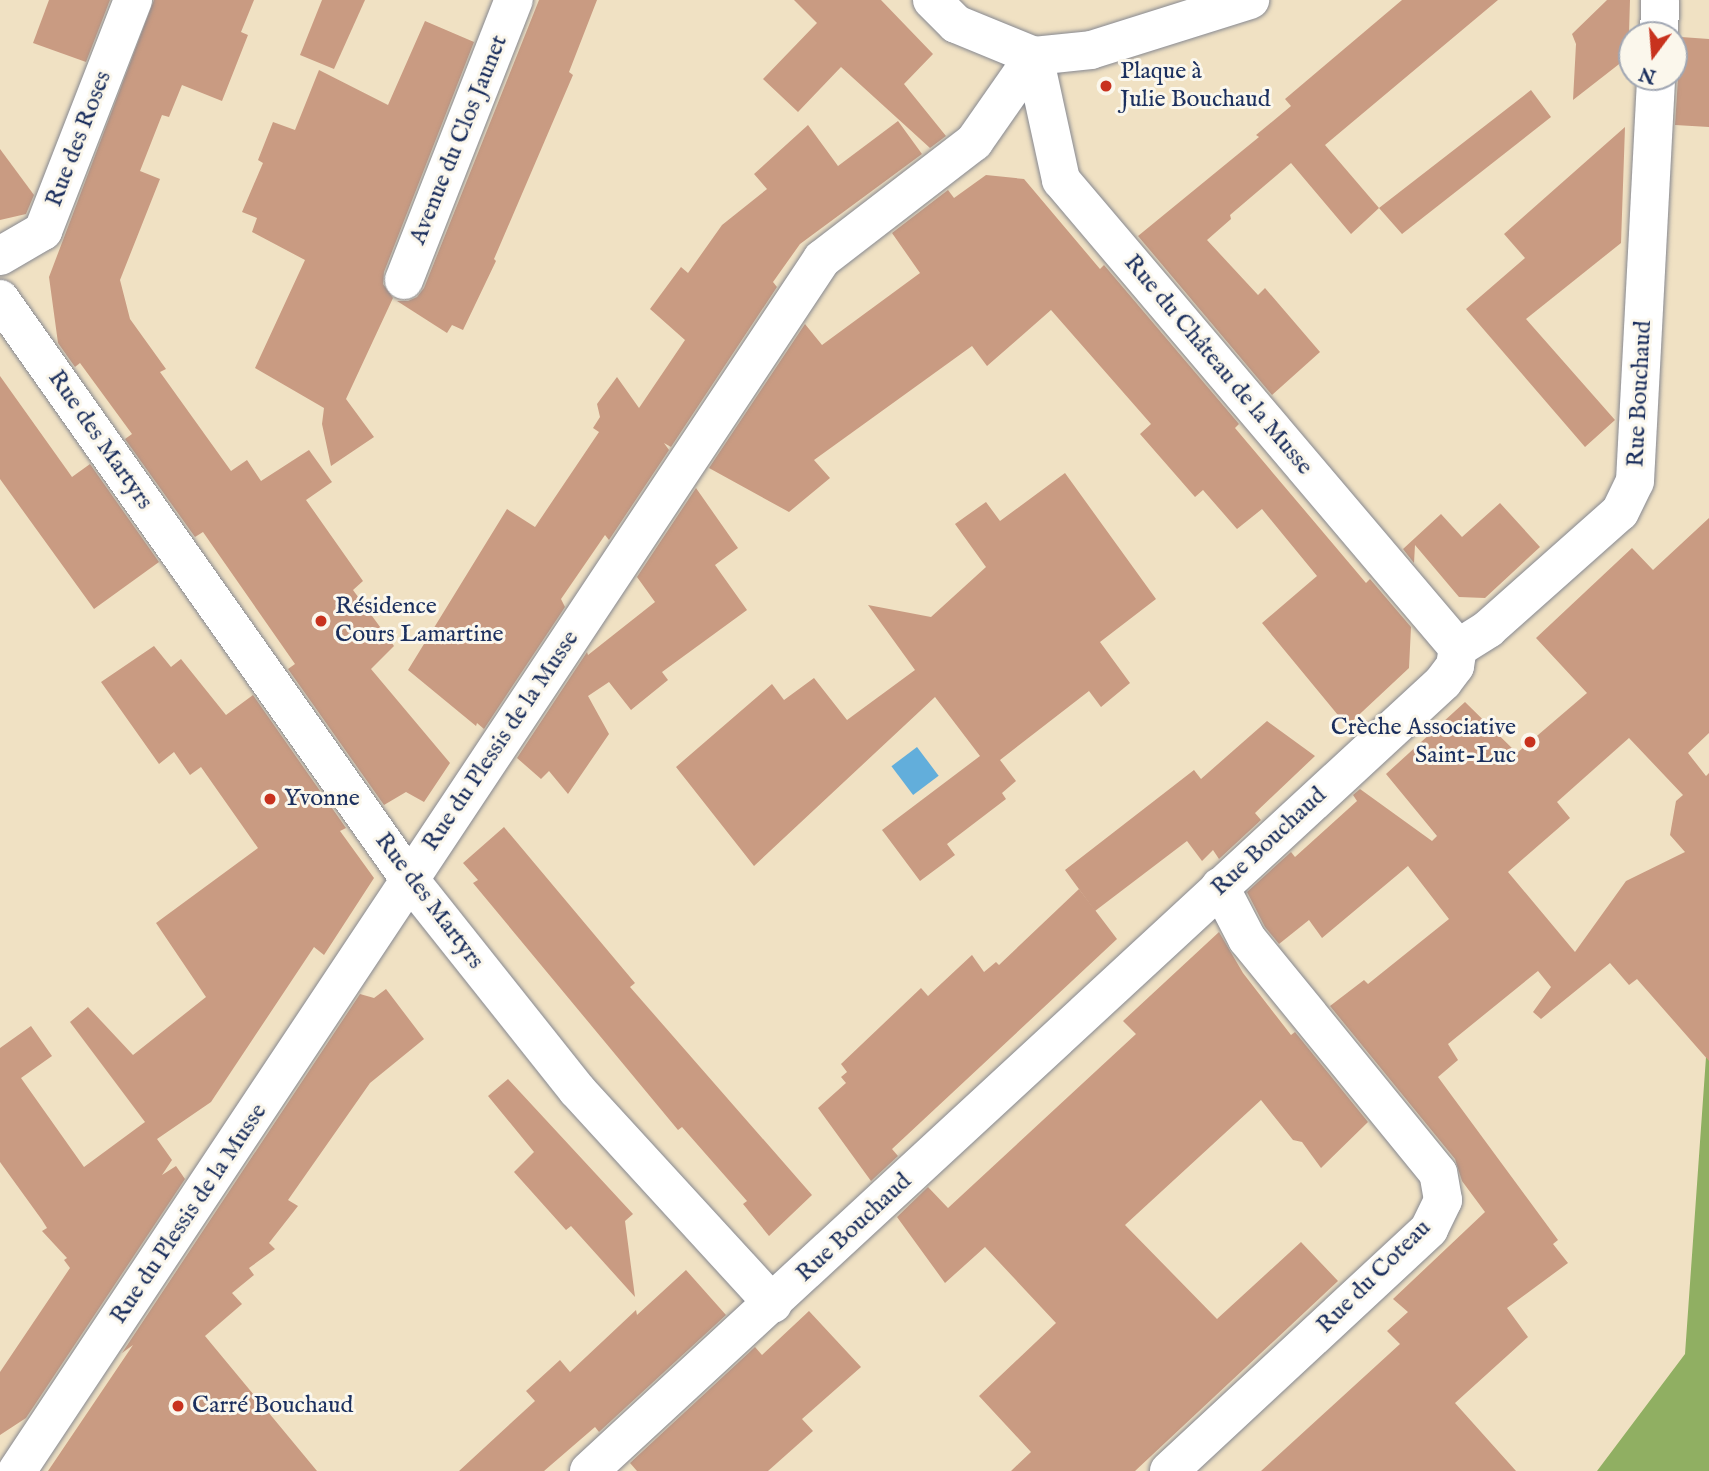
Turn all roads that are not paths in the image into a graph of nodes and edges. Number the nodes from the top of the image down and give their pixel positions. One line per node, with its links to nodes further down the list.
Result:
1 (134, 0): 9 (street, Rue des Roses)
2 (514, 0): 10 (street, Avenue du Clos Jaunet)
3 (932, 0): 7 (street)
4 (1250, 0): 7 (street)
5 (1660, 0): 6 (street)
6 (1659, 21)
7 (1034, 56): 12 (street, Rue du Château de la Musse); 13 (street, Rue du Plessis de la Musse)
8 (1655, 91): 12 (street, Rue Bouchaud)
9 (0, 256)
10 (404, 280)
11 (0, 299): 13 (street, Rue des Martyrs)
12 (1458, 648): 14 (street, Rue Bouchaud)
13 (410, 880): 15 (street, Rue des Martyrs); 16 (street, Rue du Plessis de la Musse)
14 (1220, 887): 15 (street, Rue Bouchaud); 18 (street, Rue du Coteau)
15 (773, 1304): 17 (street, Rue Bouchaud)
16 (17, 1471)
17 (589, 1471)
18 (1169, 1471)

